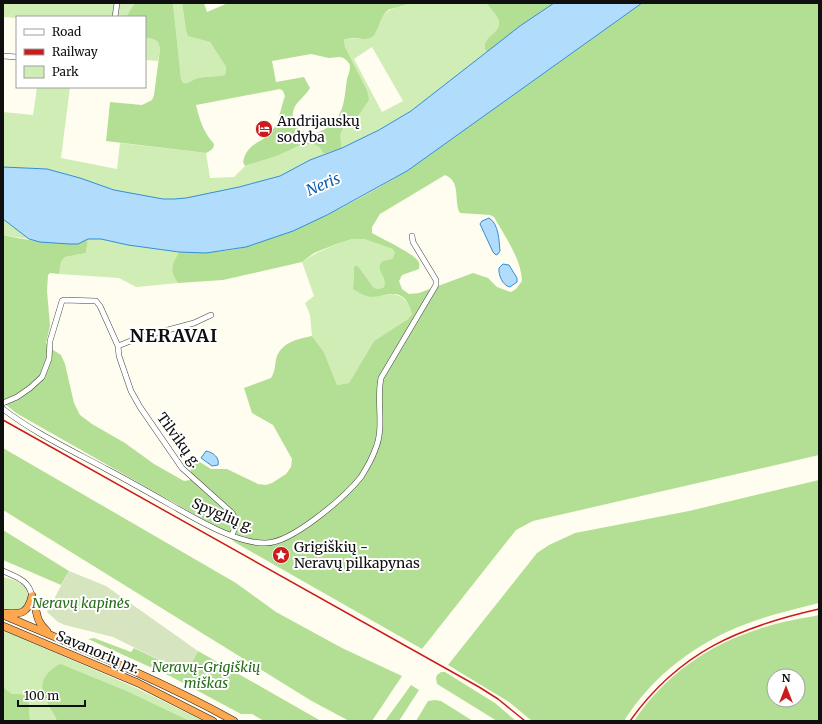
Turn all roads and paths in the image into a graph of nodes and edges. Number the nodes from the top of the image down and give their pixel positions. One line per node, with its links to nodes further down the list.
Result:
1 (117, 3): 2 (street)
2 (115, 16)
3 (3, 56): 4 (street)
4 (16, 57)
5 (412, 236): 10 (street, Spyglių g.)
6 (211, 315): 7 (street)
7 (118, 346): 8 (street, Tilvikų g.); 10 (street, Tilvikų g.)
8 (3, 403)
9 (3, 409): 10 (street, Spyglių g.)
10 (232, 535)
11 (3, 571): 12 (street)
12 (32, 596): 13 (highway); 15 (highway)
13 (3, 614): 15 (highway)
14 (3, 626): 16 (highway, Savanorių pr.)
15 (54, 637): 17 (highway)
16 (213, 721)
17 (234, 721)

